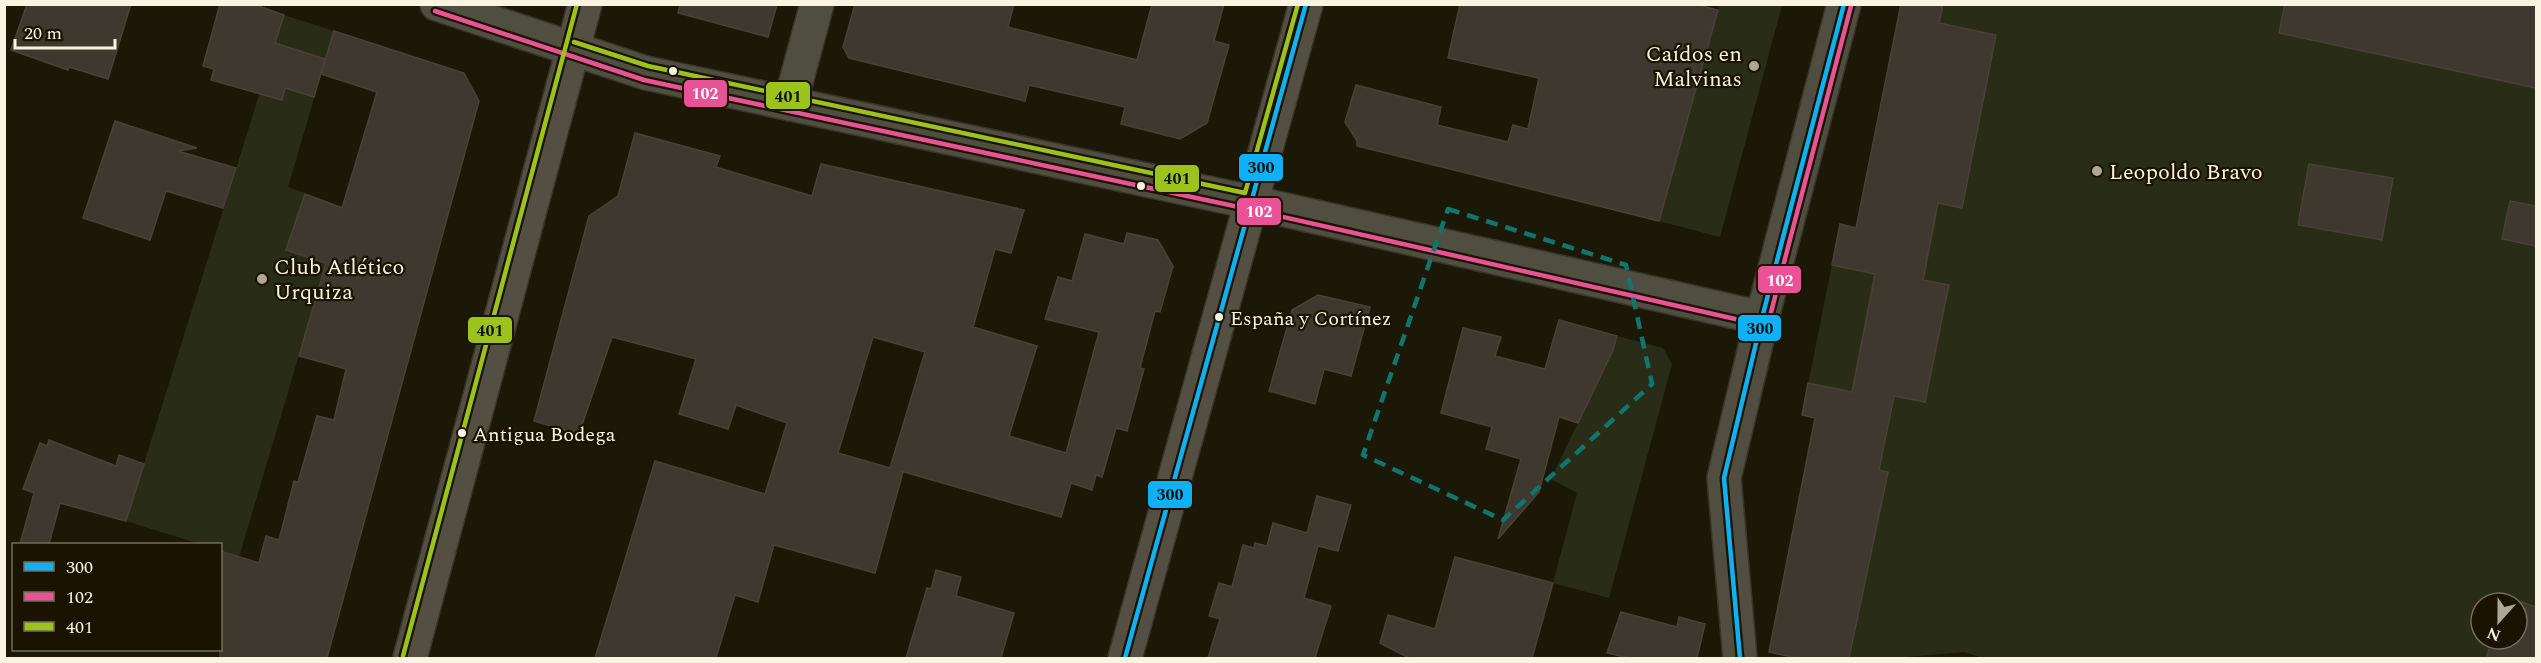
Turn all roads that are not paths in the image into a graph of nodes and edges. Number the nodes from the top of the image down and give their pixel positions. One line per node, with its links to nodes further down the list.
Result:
1 (437, 4): 6 (street)
2 (585, 4): 6 (main road)
3 (818, 4): 7 (street)
4 (1306, 4): 8 (main road)
5 (1844, 4): 9 (street)
6 (572, 49): 7 (street); 10 (main road)
7 (790, 104): 8 (street)
8 (1250, 202): 9 (street); 11 (main road)
9 (1762, 318): 12 (street)
10 (410, 658)
11 (1125, 658)
12 (1740, 658)

